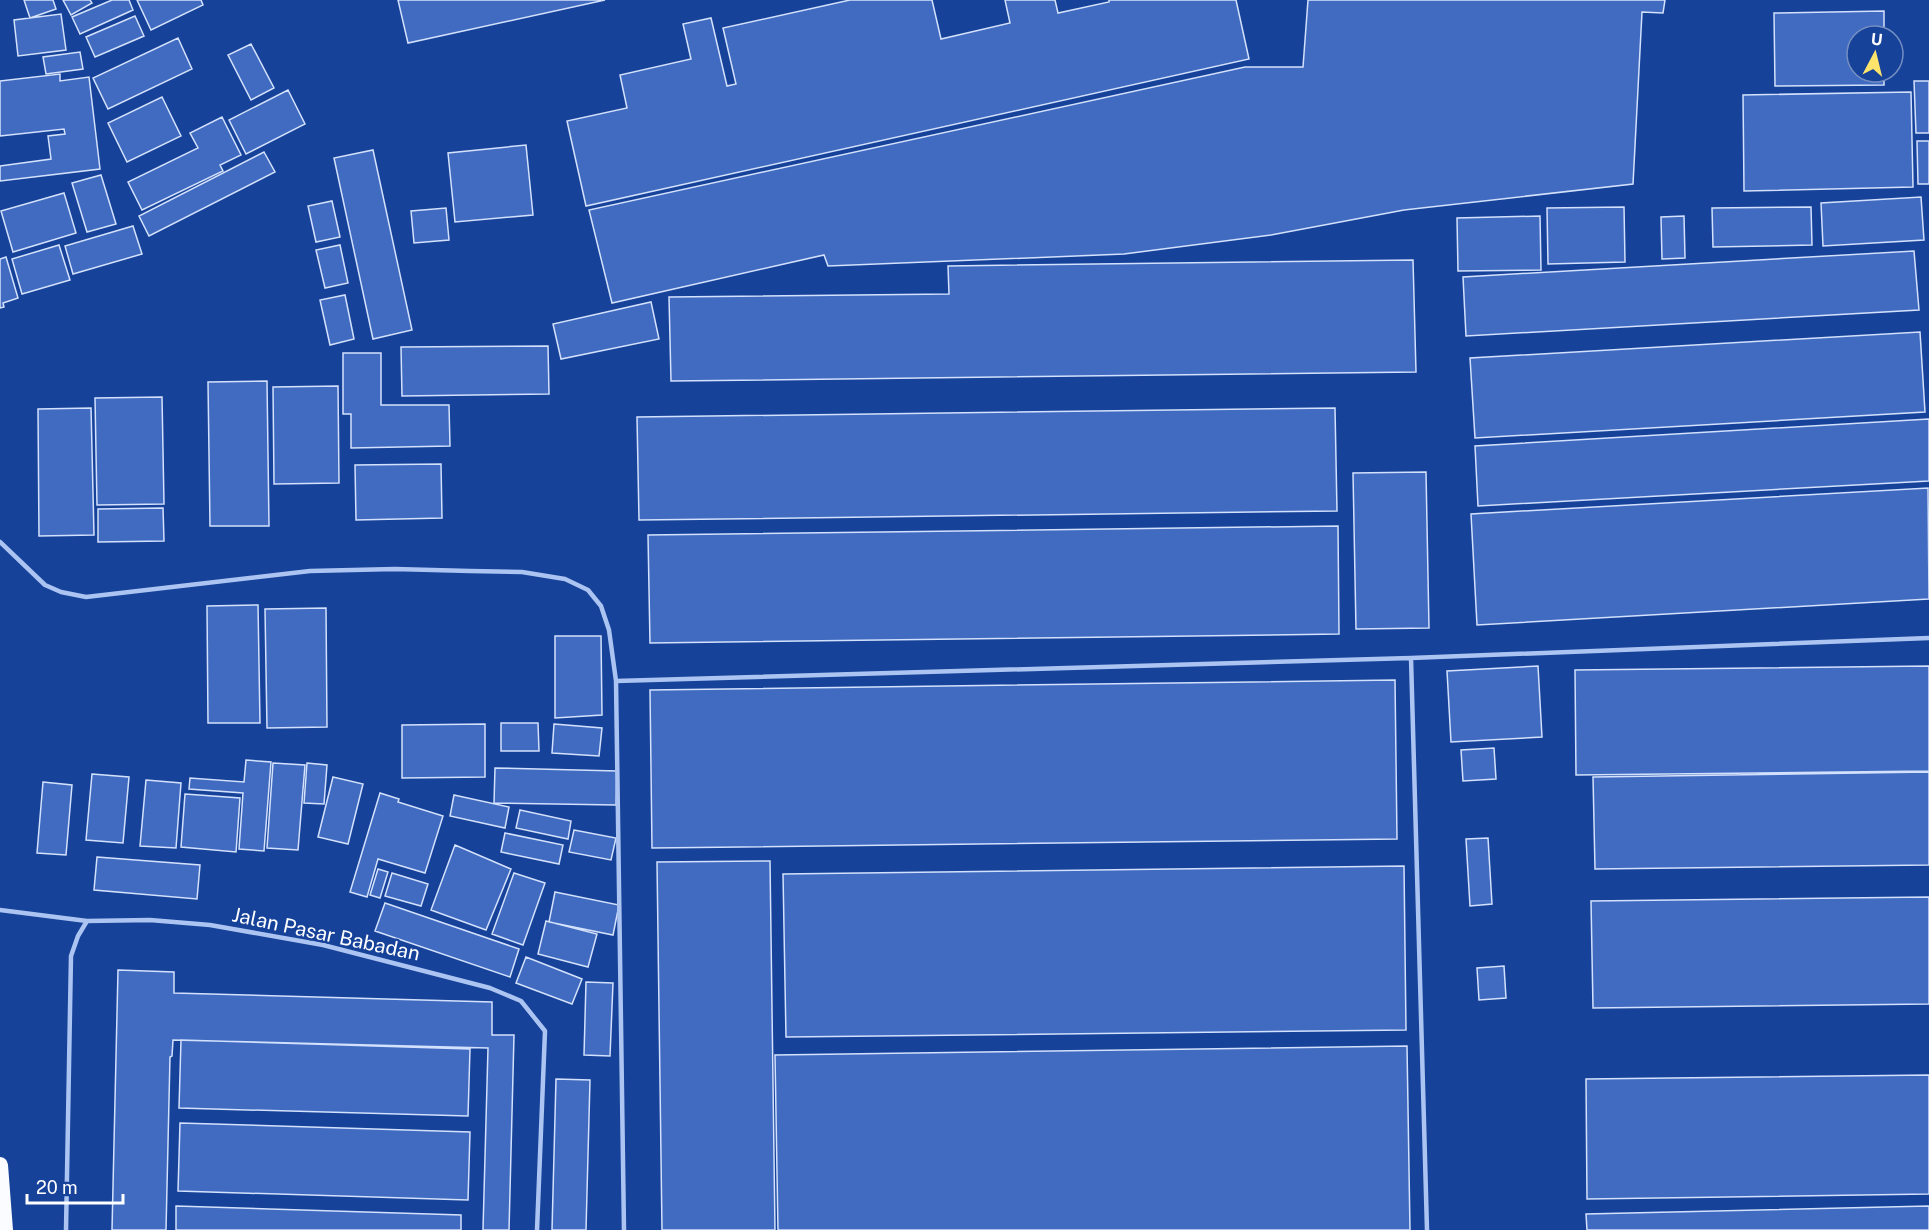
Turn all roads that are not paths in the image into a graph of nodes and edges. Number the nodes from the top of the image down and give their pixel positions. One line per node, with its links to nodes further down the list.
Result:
1 (0, 542): 4 (lane)
2 (1929, 638): 3 (lane)
3 (1411, 658): 4 (lane); 12 (lane)
4 (616, 681): 11 (lane)
5 (0, 910): 6 (lane, Jalan Pasar Babadan)
6 (87, 921): 9 (lane); 10 (lane, Jalan Pasar Babadan)
7 (0, 1165): 8 (highway)
8 (4, 1230)
9 (66, 1230)
10 (537, 1230)
11 (624, 1230)
12 (1427, 1230)

